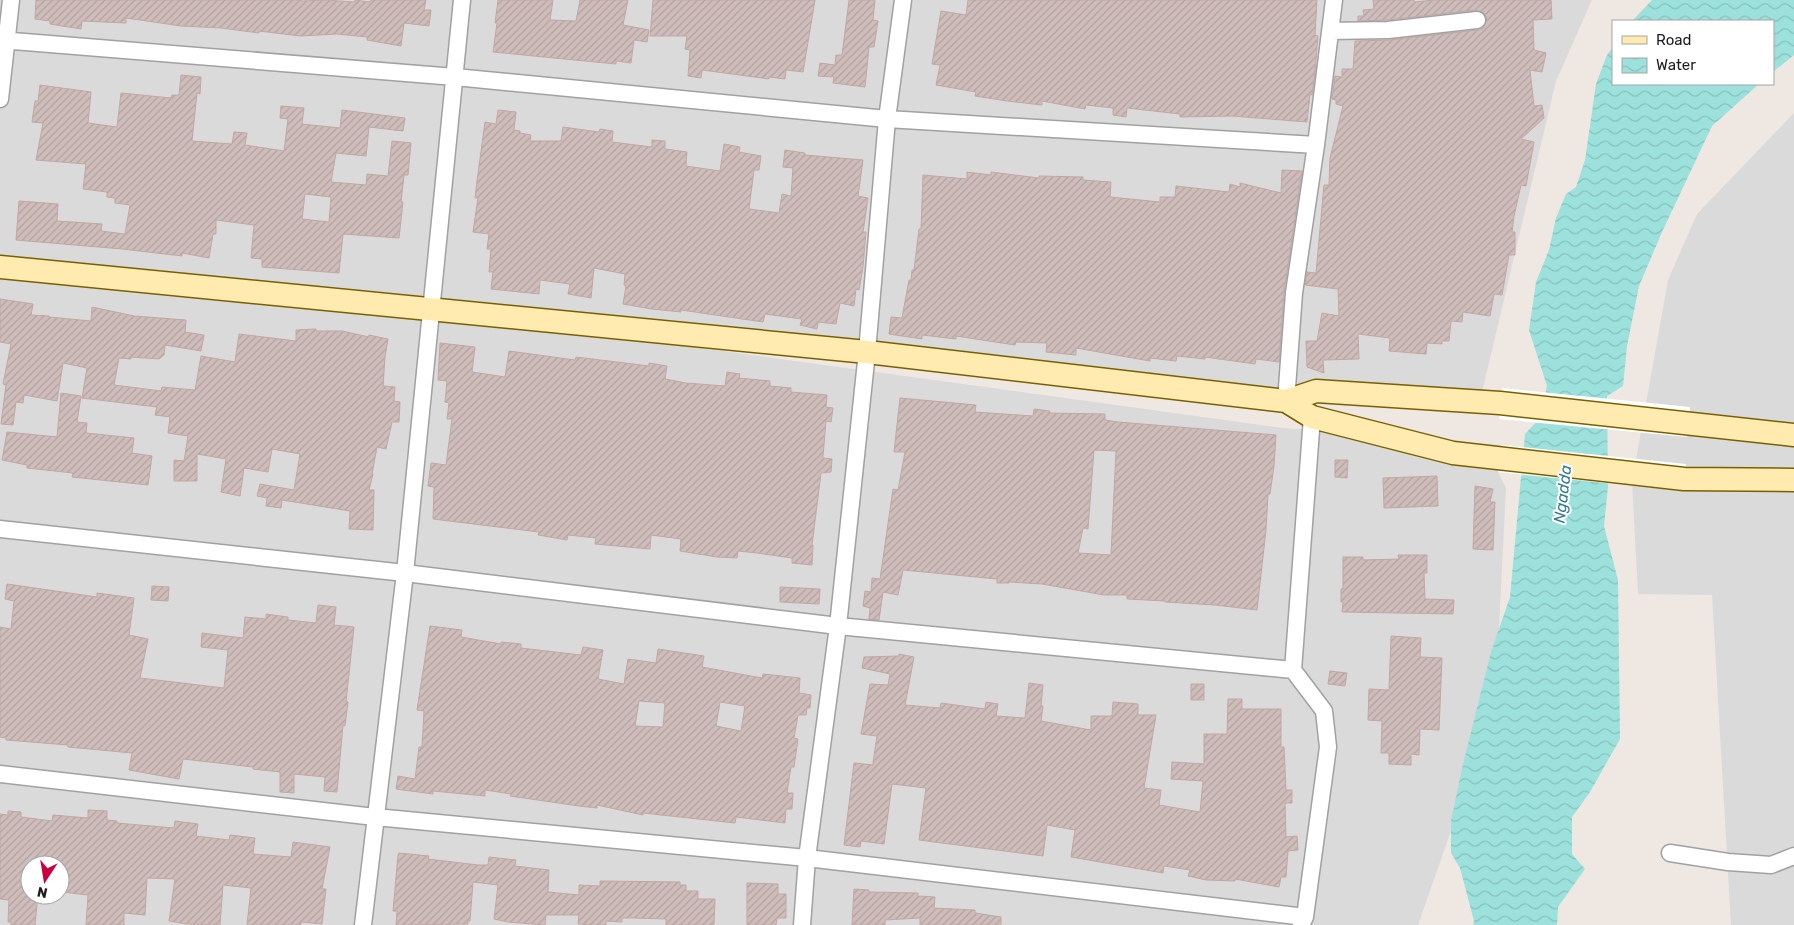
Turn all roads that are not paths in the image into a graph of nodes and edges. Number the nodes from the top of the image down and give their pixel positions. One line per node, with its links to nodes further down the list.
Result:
1 (11, 0): 7 (street)
2 (462, 0): 8 (street)
3 (902, 0): 10 (street)
4 (1334, 0): 6 (street)
5 (1477, 20): 6 (street)
6 (1330, 31): 11 (street)
7 (4, 41): 8 (street); 9 (street)
8 (455, 76): 10 (street); 13 (street)
9 (0, 99)
10 (887, 119): 11 (street); 14 (street)
11 (1316, 145): 15 (street)
12 (0, 266): 13 (main road)
13 (431, 308): 14 (main road); 20 (street)
14 (867, 352): 15 (main road); 21 (street)
15 (1286, 401): 16 (main road); 17 (main road)
16 (1312, 418): 18 (main road); 22 (street)
17 (1794, 435)
18 (1794, 480)
19 (0, 528): 20 (street)
20 (406, 573): 21 (street); 24 (street)
21 (838, 626): 22 (street); 27 (street)
22 (1293, 670): 30 (street)
23 (0, 774): 24 (street)
24 (376, 818): 27 (street); 31 (street)
25 (1670, 853): 29 (street)
26 (1794, 856): 29 (street)
27 (807, 858): 30 (street); 32 (street)
28 (1794, 864): 29 (street)
29 (1771, 865)
30 (1303, 921)
31 (363, 925)
32 (802, 925)

